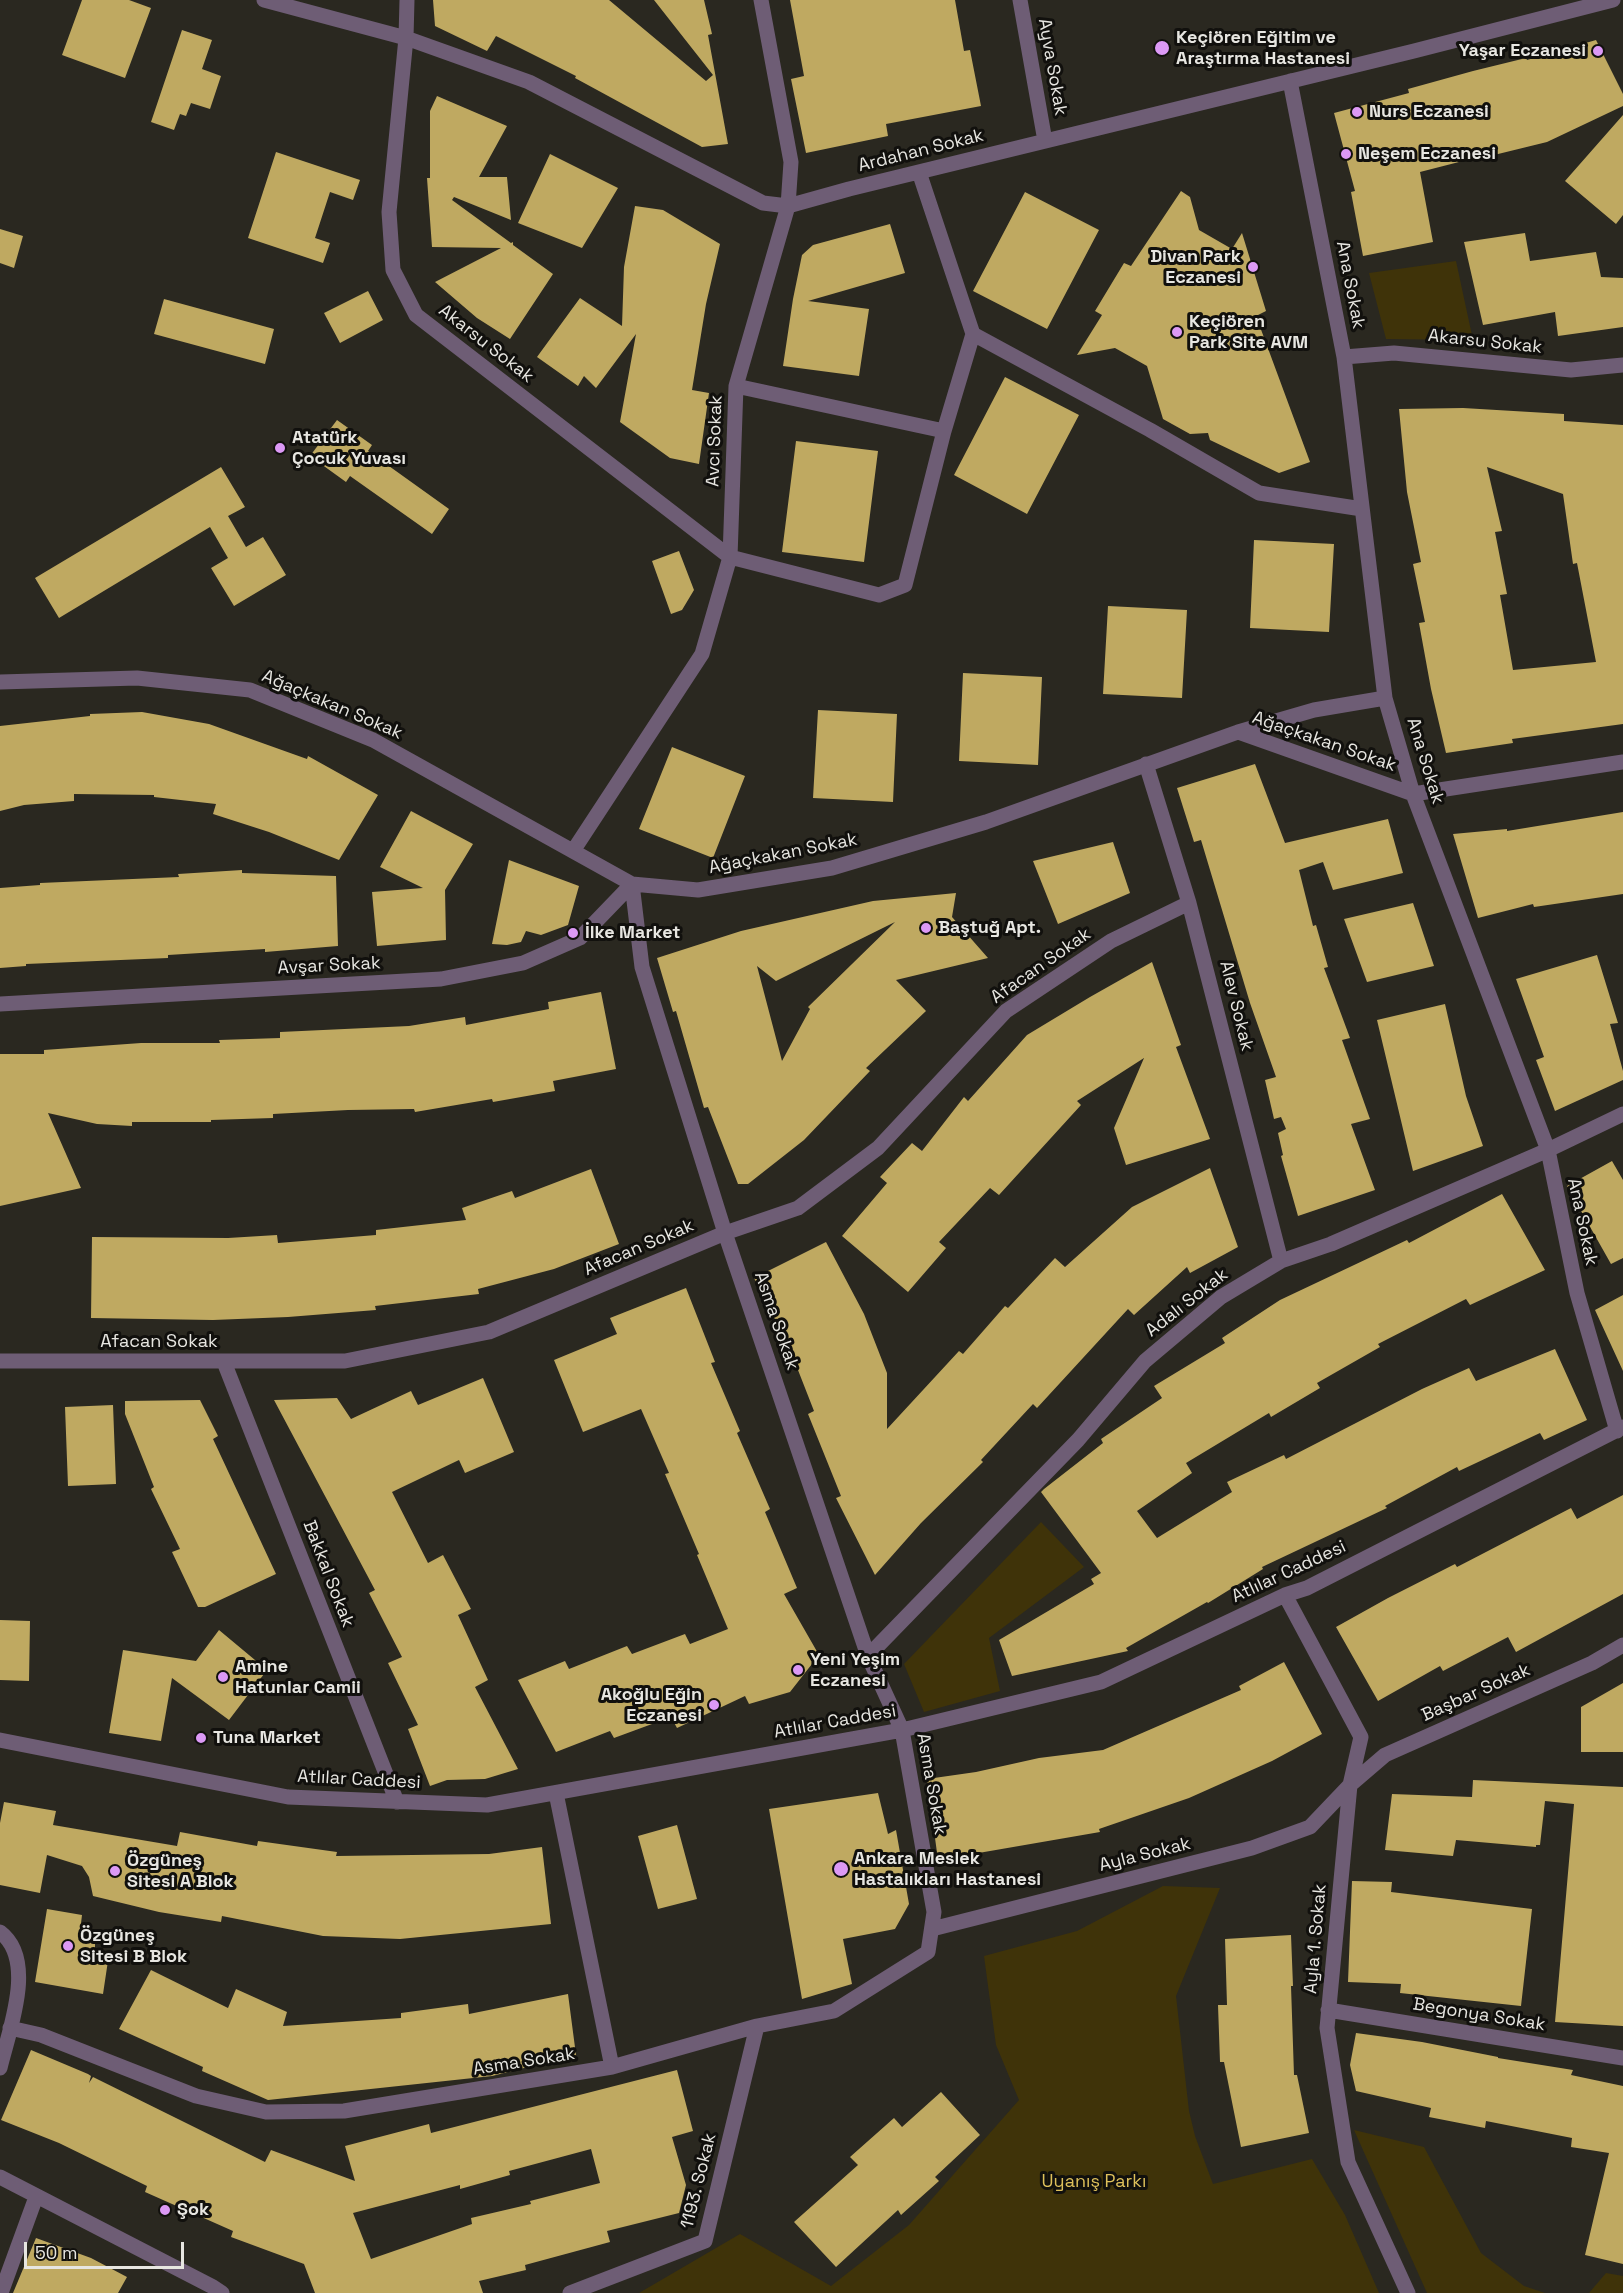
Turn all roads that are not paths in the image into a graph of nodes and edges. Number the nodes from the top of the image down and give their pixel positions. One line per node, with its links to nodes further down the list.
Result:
1 (264, 0): 6 (street, Ardahan Sokak)
2 (407, 0): 6 (street, Akarsu Sokak)
3 (761, 0): 10 (street, Avcı Sokak)
4 (1020, 0): 8 (street, Ayva Sokak)
5 (1613, 0): 7 (street, Ardahan Sokak)
6 (406, 39): 10 (street, Ardahan Sokak); 17 (street, Akarsu Sokak)
7 (1290, 81): 8 (street, Ardahan Sokak); 12 (street, Ana Sokak)
8 (1045, 141): 9 (street, Ardahan Sokak)
9 (919, 172): 10 (street, Ardahan Sokak); 11 (street)
10 (788, 206): 14 (street, Avcı Sokak)
11 (973, 334): 15 (street); 16 (street)
12 (1344, 357): 13 (street, Akarsu Sokak); 16 (street, Ana Sokak)
13 (1623, 365)
14 (736, 386): 15 (street); 17 (street, Avcı Sokak)
15 (944, 431): 17 (street)
16 (1362, 508): 19 (street, Ana Sokak)
17 (730, 557): 24 (street, Avcı Sokak)
18 (0, 682): 24 (street, Ağaçkakan Sokak)
19 (1385, 698): 20 (street); 23 (street, Ana Sokak)
20 (1238, 732): 22 (street, Ağaçkakan Sokak); 23 (street, Ağaçkakan Sokak)
21 (1623, 762): 23 (street, Ağaçkakan Sokak)
22 (1146, 764): 25 (street, Ağaçkakan Sokak); 26 (street, Alev Sokak)
23 (1413, 794): 29 (street, Ana Sokak)
24 (573, 851): 25 (street, Ağaçkakan Sokak)
25 (632, 884): 27 (street, Avşar Sokak); 30 (street, Asma Sokak)
26 (1190, 903): 30 (street, Afacan Sokak); 31 (street, Alev Sokak)
27 (0, 1004)
28 (1623, 1114): 29 (street, Adalı Sokak)
29 (1548, 1150): 31 (street, Adalı Sokak); 34 (street, Ana Sokak)
30 (725, 1233): 33 (street, Afacan Sokak); 37 (street, Asma Sokak)
31 (1281, 1261): 37 (street, Adalı Sokak)
32 (0, 1360): 33 (street, Afacan Sokak)
33 (224, 1362): 42 (street, Bakkal Sokak)
34 (1620, 1429): 35 (street, Atlılar Caddesi)
35 (1286, 1595): 38 (street, Atlılar Caddesi); 40 (street, Ayla 1. Sokak)
36 (1623, 1645): 40 (street, Başbar Sokak)
37 (868, 1656): 38 (street, Asma Sokak)
38 (902, 1730): 41 (street, Atlılar Caddesi); 43 (street, Asma Sokak)
39 (1, 1744): 42 (street, Atlılar Caddesi)
40 (1350, 1785): 43 (street, Ayla Sokak); 45 (street, Ayla 1. Sokak)
41 (556, 1793): 42 (street, Atlılar Caddesi); 49 (street)
42 (397, 1802)
43 (932, 1929): 46 (street, Asma Sokak)
44 (0, 1932): 47 (street)
45 (1328, 2010): 48 (street, Begonya Sokak); 56 (street, Ayla 1. Sokak)
46 (757, 2026): 49 (street, Asma Sokak); 55 (street, 1193. Sokak)
47 (10, 2028): 49 (street, Asma Sokak); 50 (street)
48 (1623, 2058)
49 (612, 2067)
50 (0, 2068)
51 (0, 2177): 52 (street)
52 (36, 2197): 53 (street); 54 (street)
53 (1, 2293)
54 (222, 2293)
55 (570, 2293)
56 (1408, 2293)

